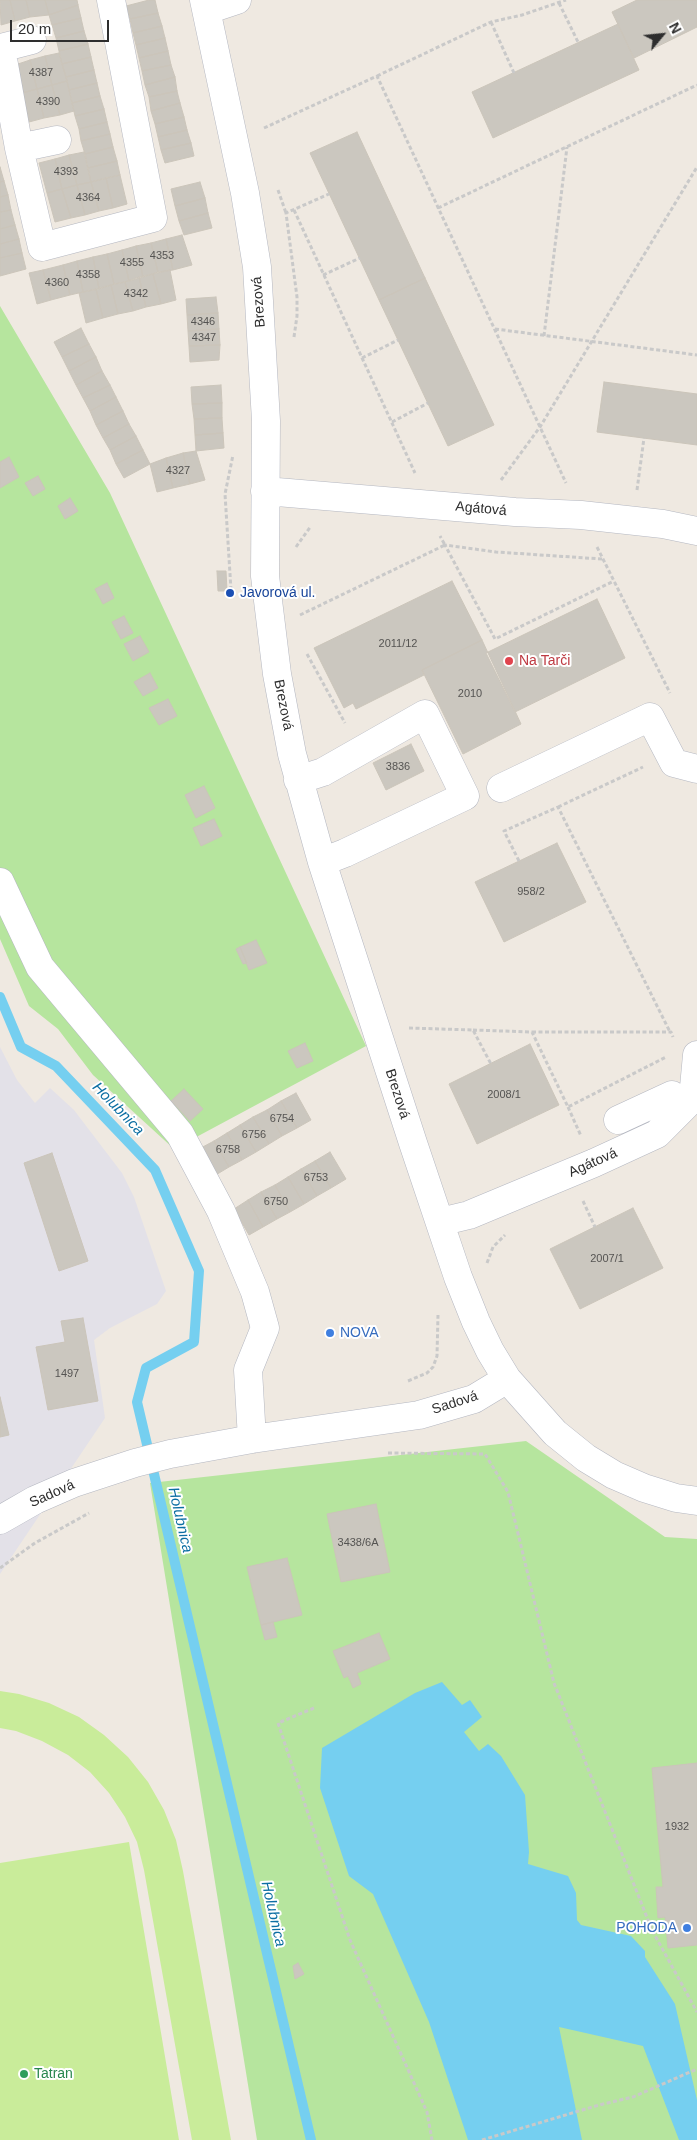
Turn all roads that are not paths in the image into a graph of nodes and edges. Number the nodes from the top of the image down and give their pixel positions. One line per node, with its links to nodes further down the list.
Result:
1 (111, 0): 6 (street)
2 (237, 0): 3 (street)
3 (206, 5): 7 (street, Brezová)
4 (32, 40): 6 (street)
5 (57, 140): 6 (street)
6 (19, 148)
7 (265, 491): 8 (street, Agátová); 10 (street, Brezová)
8 (697, 531)
9 (697, 769): 11 (street)
10 (298, 780): 12 (street, Brezová); 12 (street)
11 (501, 788)
12 (322, 862): 17 (street, Brezová)
13 (0, 882): 19 (street)
14 (682, 1051): 15 (street, Agátová)
15 (680, 1111): 16 (street); 17 (street, Agátová)
16 (618, 1120)
17 (440, 1222): 18 (street, Brezová)
18 (507, 1379): 19 (street, Sadová); 20 (street)
19 (252, 1439): 21 (street, Sadová)
20 (697, 1501)
21 (0, 1520)

